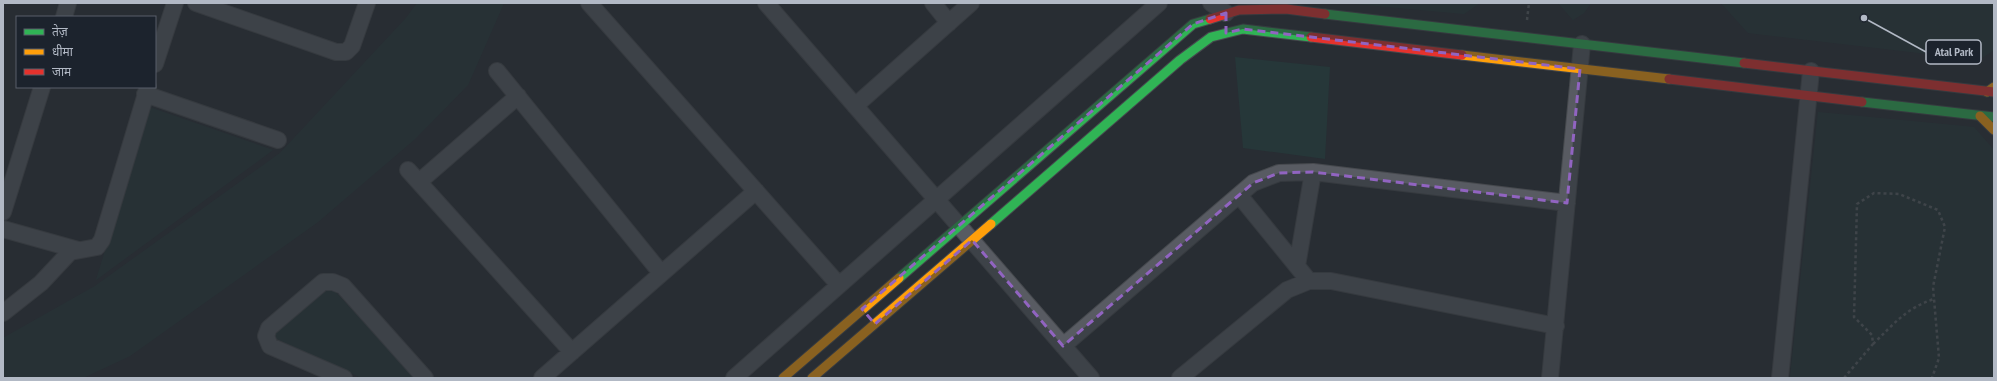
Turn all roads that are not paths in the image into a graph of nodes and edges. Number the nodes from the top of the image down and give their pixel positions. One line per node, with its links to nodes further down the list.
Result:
1 (68, 3): 12 (street)
2 (175, 3): 16 (street)
3 (196, 3): 4 (street)
4 (367, 3)
5 (589, 3): 33 (street)
6 (766, 3): 25 (street)
7 (932, 3): 13 (street)
8 (971, 3): 13 (street)
9 (1159, 3): 35 (street)
10 (1211, 3): 11 (street)
11 (1226, 8): 14 (street); 15 (street); 38 (street)
12 (64, 16)
13 (949, 23): 25 (street)
14 (1226, 33): 17 (street); 40 (street)
15 (1582, 44): 17 (street); 19 (street)
16 (156, 61)
17 (1580, 69): 24 (street); 36 (street)
18 (497, 71): 23 (street)
19 (1811, 71): 22 (street); 24 (street)
20 (42, 88): 37 (street)
21 (146, 91): 29 (street); 41 (street)
22 (1992, 91)
23 (518, 96): 32 (street); 43 (street)
24 (1809, 96): 26 (street); 61 (street)
25 (856, 106): 35 (street)
26 (1980, 116): 27 (street); 28 (street)
27 (1994, 117)
28 (1994, 130)
29 (278, 140)
30 (408, 170): 32 (street)
31 (1313, 172): 34 (street); 36 (street); 42 (street)
32 (419, 182): 51 (street)
33 (756, 191): 43 (street); 45 (street)
34 (1239, 195): 42 (street); 50 (street)
35 (937, 200): 38 (street); 45 (street)
36 (1567, 203): 49 (street)
37 (3, 212)
38 (958, 225): 40 (street); 46 (street)
39 (3, 229): 41 (street)
40 (972, 240): 48 (street); 50 (street)
41 (78, 250): 47 (street)
42 (1297, 266): 44 (street)
43 (661, 274): 51 (street)
44 (1309, 281): 49 (street); 59 (street)
45 (839, 285): 55 (street)
46 (862, 309): 48 (street); 56 (street)
47 (3, 313)
48 (875, 324): 57 (street)
49 (1556, 326): 60 (street)
50 (1063, 346): 58 (street)
51 (572, 352): 54 (street)
52 (344, 378): 53 (street)
53 (425, 378)
54 (542, 378)
55 (734, 378)
56 (783, 378)
57 (812, 378)
58 (1090, 378)
59 (1180, 378)
60 (1550, 378)
61 (1780, 378)

